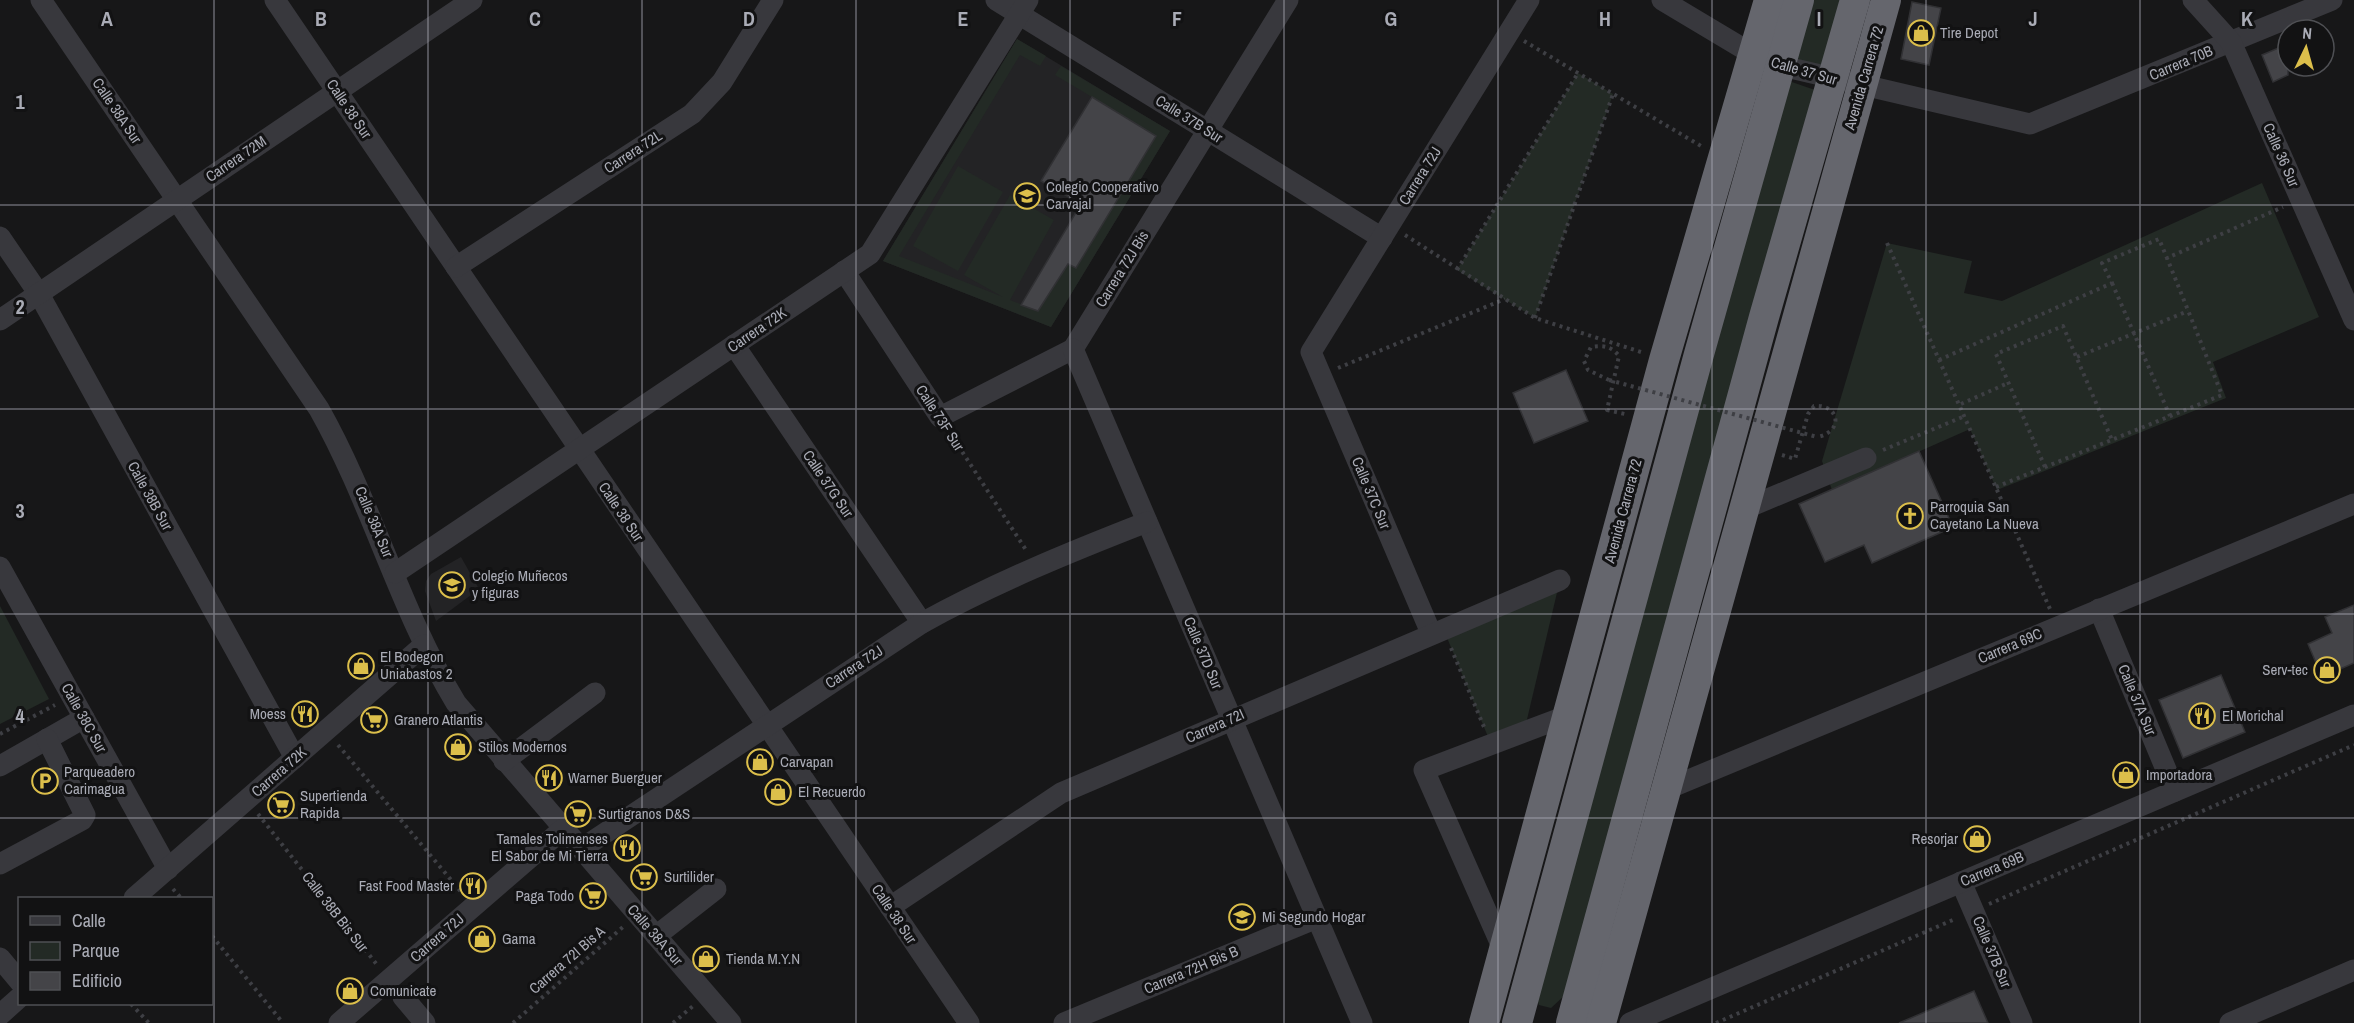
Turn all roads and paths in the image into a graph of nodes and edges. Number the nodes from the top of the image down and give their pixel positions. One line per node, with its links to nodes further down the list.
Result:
1 (41, 0): 29 (street, Calle 38A Sur)
2 (275, 0): 23 (street, Calle 38 Sur)
3 (472, 0): 23 (street, Carrera 72M)
4 (773, 0): 35 (street, Carrera 72L)
5 (996, 0): 15 (street, Calle 37B Sur)
6 (1288, 0): 26 (street, Carrera 72J Bis)
7 (1529, 0): 16 (street, Carrera 72J)
8 (1662, 0): 18 (street, Calle 37 Sur)
9 (1769, 0): 18 (highway, Avenida Carrera 72)
10 (1799, 0): 19 (highway, Avenida Carrera 72)
11 (1855, 0): 21 (highway, Avenida Carrera 72)
12 (1886, 0): 22 (highway, Avenida Carrera 72)
13 (2193, 0): 17 (street, Calle 36 Sur)
14 (2332, 0): 17 (street, Carrera 70B)
15 (1024, 7): 26 (street, Calle 37B Sur); 37 (street, Carrera 72K)
16 (1509, 32): 20 (path); 30 (street, Carrera 72J)
17 (2231, 42): 25 (street, Carrera 70B); 28 (street, Calle 36 Sur)
18 (1754, 54): 19 (street, Calle 37 Sur); 27 (highway, Avenida Carrera 72)
19 (1782, 66): 21 (street, Calle 37 Sur); 50 (highway, Avenida Carrera 72)
20 (1578, 73): 24 (path); 36 (path)
21 (1832, 80): 22 (street, Calle 37 Sur); 42 (highway, Avenida Carrera 72)
22 (1863, 86): 25 (street, Calle 37 Sur); 34 (highway, Avenida Carrera 72)
23 (336, 90): 29 (street, Carrera 72M); 35 (street, Calle 38 Sur)
24 (1613, 94): 27 (path); 43 (path)
25 (2030, 124)
26 (1208, 130): 30 (street, Calle 37B Sur); 48 (street, Carrera 72J Bis)
27 (1723, 158): 52 (highway, Avenida Carrera 72)
28 (2301, 199): 33 (path); 45 (street, Calle 36 Sur)
29 (176, 200): 39 (street, Carrera 72M); 73 (street, Calle 38A Sur)
30 (1386, 231): 36 (path); 49 (street, Carrera 72J)
31 (0, 237): 39 (street, Calle 38B Sur)
32 (1887, 243): 53 (path)
33 (2167, 258): 38 (path); 41 (path)
34 (1814, 260): 42 (highway); 69 (highway, Avenida Carrera 72)
35 (456, 267): 63 (street, Calle 38 Sur)
36 (1457, 270): 40 (path)
37 (844, 271): 47 (street, Carrera 72K); 60 (street, Calle 73F Sur)
38 (2112, 283): 46 (path); 53 (path)
39 (39, 294): 44 (street, Carrera 72M); 92 (street, Calle 38B Sur)
40 (1504, 299): 43 (path); 54 (path)
41 (2188, 311): 46 (path); 59 (path)
42 (1764, 317): 132 (highway, Avenida Carrera 72)
43 (1534, 318): 52 (path)
44 (0, 320)
45 (2354, 320)
46 (2134, 333): 51 (path); 59 (path)
47 (734, 345): 63 (street, Carrera 72K); 76 (street, Calle 37G Sur)
48 (1073, 349): 60 (street); 70 (street, Calle 37D Sur)
49 (1311, 352): 54 (street, Calle 37C Sur)
50 (1699, 354): 61 (highway); 131 (highway, Avenida Carrera 72)
51 (2077, 357): 55 (path); 62 (path)
52 (1665, 360): 61 (highway, Avenida Carrera 72)
53 (1939, 360): 56 (path)
54 (1321, 375): 78 (street, Calle 37C Sur)
55 (2008, 383): 56 (path); 66 (path)
56 (1961, 404): 58 (path)
57 (1607, 410): 65 (path, bridge)
58 (1965, 416): 64 (path); 67 (path)
59 (2170, 416): 62 (path)
60 (940, 417): 71 (path, Calle 73F Sur)
61 (1647, 425): 82 (highway, Avenida Carrera 72)
62 (2112, 440): 66 (path)
63 (579, 449): 73 (street, Carrera 72K); 86 (street, Calle 38 Sur)
64 (1866, 458): 69 (street)
65 (1795, 459)
66 (2045, 467): 67 (path)
67 (1996, 487): 77 (path)
68 (2354, 504): 75 (street, Carrera 69C)
69 (1744, 510): 95 (highway, Avenida Carrera 72)
70 (1147, 522): 71 (street, Carrera 72J); 85 (street, Calle 37D Sur)
71 (1036, 565): 76 (street, Carrera 72J)
72 (0, 567): 81 (street, Calle 38C Sur)
73 (395, 573): 79 (street, Calle 38A Sur)
74 (1560, 580): 78 (street, Carrera 72I)
75 (2099, 609): 77 (street, Carrera 69C); 96 (street, Calle 37A Sur)
76 (922, 623): 86 (street, Carrera 72J)
77 (2058, 627): 95 (street, Carrera 69C)
78 (1437, 631): 85 (street, Carrera 72I); 90 (path)
79 (424, 645): 87 (street, Carrera 72K); 93 (street, Calle 38A Sur)
80 (595, 693): 93 (street)
81 (72, 696): 84 (street, Calle 38C Sur); 88 (path)
82 (1569, 715): 90 (street); 112 (highway, Avenida Carrera 72)
83 (2354, 715): 96 (street, Carrera 69B)
84 (84, 718): 89 (street); 101 (street, Calle 38C Sur)
85 (1232, 719): 106 (street, Carrera 72I); 109 (street, Calle 37D Sur)
86 (766, 725): 99 (street, Carrera 72J); 106 (street, Calle 38 Sur)
87 (326, 731): 92 (street, Carrera 72K); 105 (path)
88 (0, 734)
89 (47, 739): 94 (street); 100 (street)
90 (1491, 744): 112 (street)
91 (2354, 745): 107 (path)
92 (295, 758): 97 (street, Carrera 72K)
93 (504, 761): 98 (street, Calle 38A Sur)
94 (0, 766)
95 (1666, 789): 133 (highway, Avenida Carrera 72)
96 (2175, 791): 102 (street, Carrera 69B)
97 (246, 800): 101 (street, Carrera 72K); 116 (path, Calle 38B Bis Sur)
98 (563, 829): 99 (street, Calle 38A Sur); 105 (street, Carrera 72J)
99 (581, 849): 108 (street, Calle 38A Sur)
100 (0, 864)
101 (168, 869): 104 (street, Carrera 72K)
102 (1961, 882): 107 (street, Calle 37B Sur); 134 (street, Carrera 69B)
103 (716, 889): 110 (street)
104 (135, 897)
105 (474, 907): 116 (street, Carrera 72J)
106 (890, 907): 127 (street, Calle 38 Sur)
107 (1974, 911): 135 (path); 136 (street, Calle 37B Sur)
108 (637, 914): 110 (street, Calle 38A Sur); 125 (path, Carrera 72I Bis A)
109 (1317, 918): 128 (street, Carrera 72H Bis B); 129 (street, Calle 37D Sur)
110 (656, 936): 126 (street, Calle 38A Sur)
111 (213, 937): 122 (path)
112 (1503, 949): 130 (highway, Avenida Carrera 72)
113 (0, 958): 115 (street)
114 (2354, 970): 137 (street)
115 (18, 980)
116 (389, 980): 123 (street, Carrera 72J)
117 (402, 997): 124 (street)
118 (18, 999): 120 (street)
119 (132, 1005): 121 (path)
120 (0, 1016)
121 (149, 1023)
122 (283, 1023)
123 (339, 1023)
124 (424, 1023)
125 (513, 1023)
126 (731, 1023)
127 (969, 1023)
128 (1064, 1023)
129 (1362, 1023)
130 (1484, 1023)
131 (1517, 1023)
132 (1571, 1023)
133 (1601, 1023)
134 (1630, 1023)
135 (1716, 1023)
136 (2022, 1023)
137 (2230, 1023)

